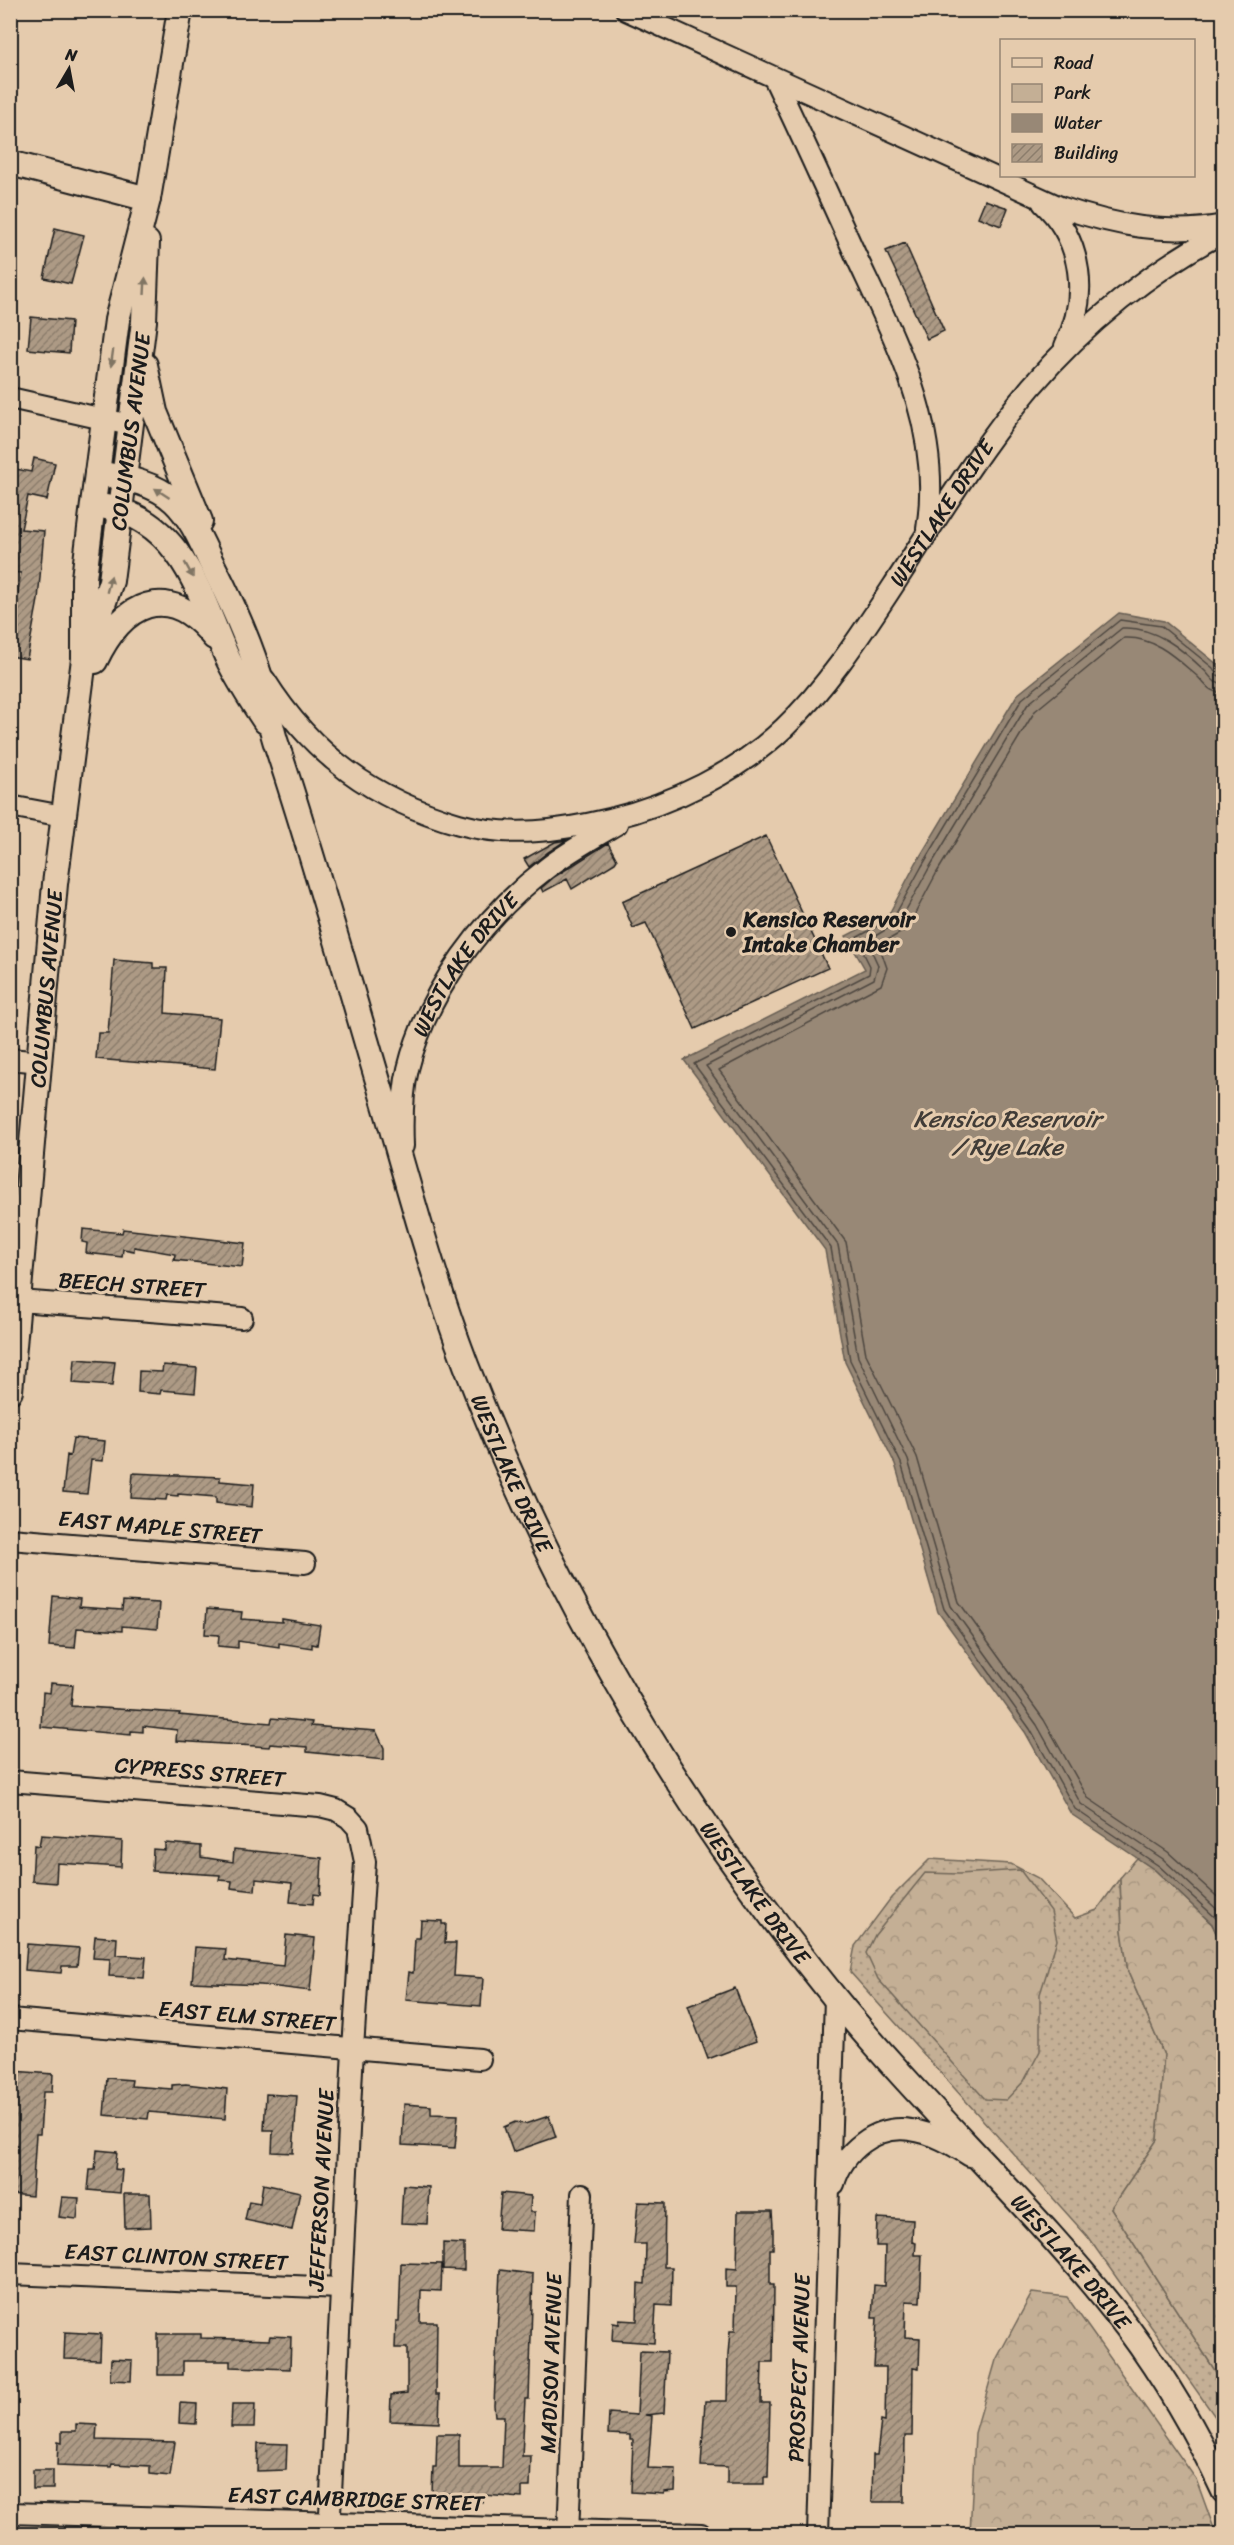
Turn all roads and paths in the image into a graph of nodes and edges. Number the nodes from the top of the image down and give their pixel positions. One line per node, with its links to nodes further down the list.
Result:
1 (180, 10): 6 (street, COLUMBUS AVENUE)
2 (626, 10): 3 (street)
3 (774, 78): 5 (street); 18 (street)
4 (10, 163): 6 (street)
5 (1025, 191): 7 (street); 10 (street)
6 (148, 199): 9 (street, COLUMBUS AVENUE, one-way to 6); 12 (street, COLUMBUS AVENUE, one-way to 12)
7 (1224, 225)
8 (1224, 232): 10 (street, WESTLAKE DRIVE)
9 (144, 321): 13 (street, COLUMBUS AVENUE); 19 (street)
10 (1062, 352): 18 (street, WESTLAKE DRIVE)
11 (10, 399): 12 (street)
12 (104, 419): 13 (street); 14 (street, COLUMBUS AVENUE)
13 (130, 425): 15 (street, COLUMBUS AVENUE)
14 (97, 473): 15 (street); 16 (street, COLUMBUS AVENUE)
15 (124, 478): 17 (street, COLUMBUS AVENUE); 19 (street, one-way to 15)
16 (93, 504): 17 (street); 21 (street, COLUMBUS AVENUE)
17 (120, 510): 21 (street, COLUMBUS AVENUE, one-way to 17); 22 (street, one-way to 22)
18 (926, 534): 25 (street, WESTLAKE DRIVE)
19 (230, 599): 20 (street)
20 (251, 650): 24 (street); 25 (street, WESTLAKE DRIVE)
21 (84, 659): 23 (street, COLUMBUS AVENUE)
22 (228, 659): 23 (street); 24 (street)
23 (78, 699): 27 (street, COLUMBUS AVENUE)
24 (273, 733): 30 (street, WESTLAKE DRIVE)
25 (668, 800): 30 (street, WESTLAKE DRIVE)
26 (10, 806): 27 (street)
27 (63, 816): 29 (street, COLUMBUS AVENUE)
28 (10, 1059): 29 (street)
29 (40, 1062): 31 (street, COLUMBUS AVENUE)
30 (416, 1214): 38 (street, WESTLAKE DRIVE)
31 (19, 1301): 32 (street, BEECH STREET); 33 (street, COLUMBUS AVENUE)
32 (242, 1318)
33 (10, 1391)
34 (10, 1539): 35 (street, EAST MAPLE STREET)
35 (305, 1563)
36 (10, 1781): 37 (street, CYPRESS STREET)
37 (364, 1848): 40 (street, JEFFERSON AVENUE)
38 (835, 1998): 42 (street, WESTLAKE DRIVE); 44 (street, PROSPECT AVENUE)
39 (10, 2019): 40 (street, EAST ELM STREET)
40 (352, 2049): 41 (street, EAST ELM STREET); 46 (street, JEFFERSON AVENUE)
41 (480, 2059)
42 (987, 2167): 44 (street, PROSPECT AVENUE); 47 (street, WESTLAKE DRIVE)
43 (582, 2194): 50 (street, MADISON AVENUE)
44 (828, 2204): 52 (street, PROSPECT AVENUE)
45 (10, 2274): 46 (street, EAST CLINTON STREET)
46 (340, 2288): 49 (street, JEFFERSON AVENUE)
47 (1224, 2491)
48 (10, 2513): 49 (street, EAST CAMBRIDGE STREET)
49 (329, 2529): 50 (street, EAST CAMBRIDGE STREET)
50 (568, 2532): 51 (street, EAST CAMBRIDGE STREET)
51 (701, 2535)
52 (818, 2535)

